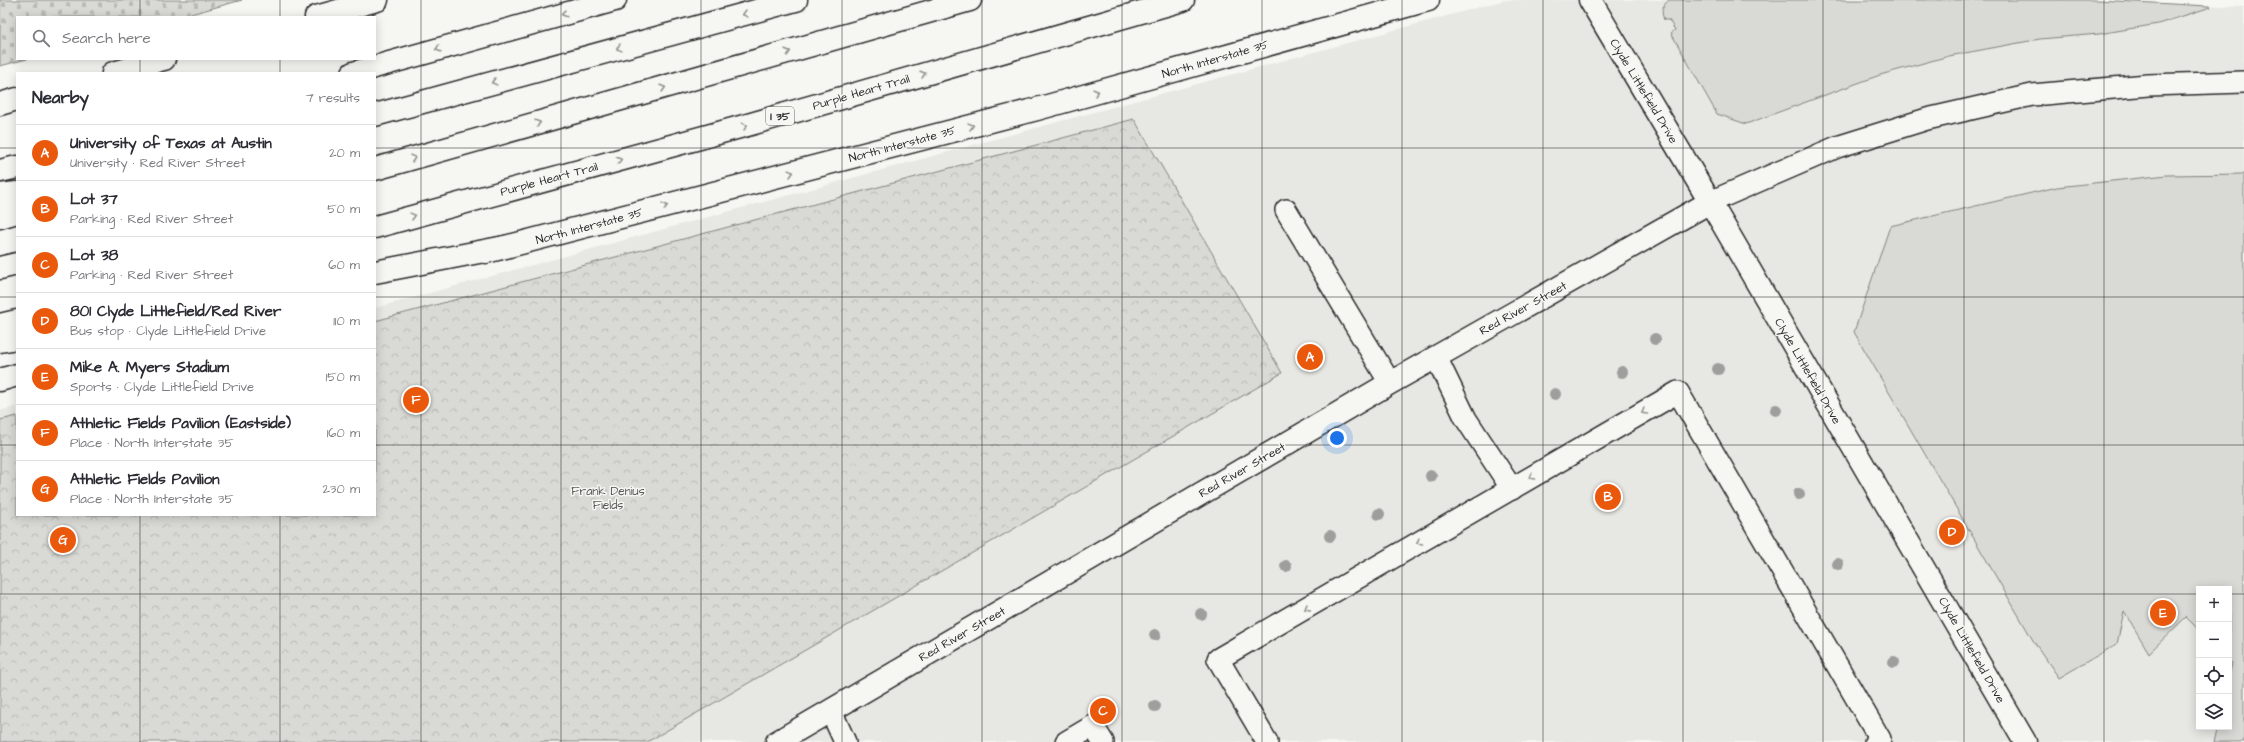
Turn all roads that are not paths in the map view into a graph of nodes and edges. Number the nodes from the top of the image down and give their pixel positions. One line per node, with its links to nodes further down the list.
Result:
1 (378, 0): 8 (main road)
2 (615, 0): 11 (main road, one-way to 11)
3 (796, 0): 15 (main road, one-way to 15)
4 (970, 0): 17 (main road, one-way to 4)
5 (1184, 0): 25 (main road, Purple Heart Trail / I 35, one-way to 5)
6 (1428, 0): 26 (main road, North Interstate 35, one-way to 6)
7 (1590, 0): 21 (main road, Clyde Littlefield Drive)
8 (320, 16)
9 (160, 60): 10 (main road)
10 (117, 72)
11 (357, 72)
12 (2244, 82): 21 (lane)
13 (16, 100): 14 (main road)
14 (0, 104)
15 (376, 115)
16 (16, 167): 18 (main road)
17 (376, 169)
18 (0, 171)
19 (16, 193): 20 (main road)
20 (0, 194)
21 (1710, 202): 35 (main road, Red River Street); 47 (main road, Clyde Littlefield Drive)
22 (1286, 210): 38 (lane)
23 (16, 212): 24 (main road)
24 (0, 216)
25 (376, 227)
26 (505, 248): 29 (main road); 30 (main road, North Interstate 35)
27 (16, 264): 28 (main road)
28 (0, 268)
29 (376, 272)
30 (376, 282)
31 (16, 321): 32 (main road)
32 (0, 325)
33 (16, 338): 34 (main road)
34 (0, 341)
35 (1436, 357): 38 (main road, Red River Street); 39 (lane)
36 (16, 375): 37 (main road)
37 (0, 380)
38 (1390, 383): 40 (main road, Red River Street)
39 (1512, 489): 41 (lane, one-way to 39); 46 (lane, one-way to 46)
40 (831, 711): 42 (main road, Red River Street); 43 (lane)
41 (1877, 741)
42 (777, 742)
43 (845, 742)
44 (1066, 742): 45 (lane)
45 (1102, 742)
46 (1267, 742)
47 (2025, 742)

